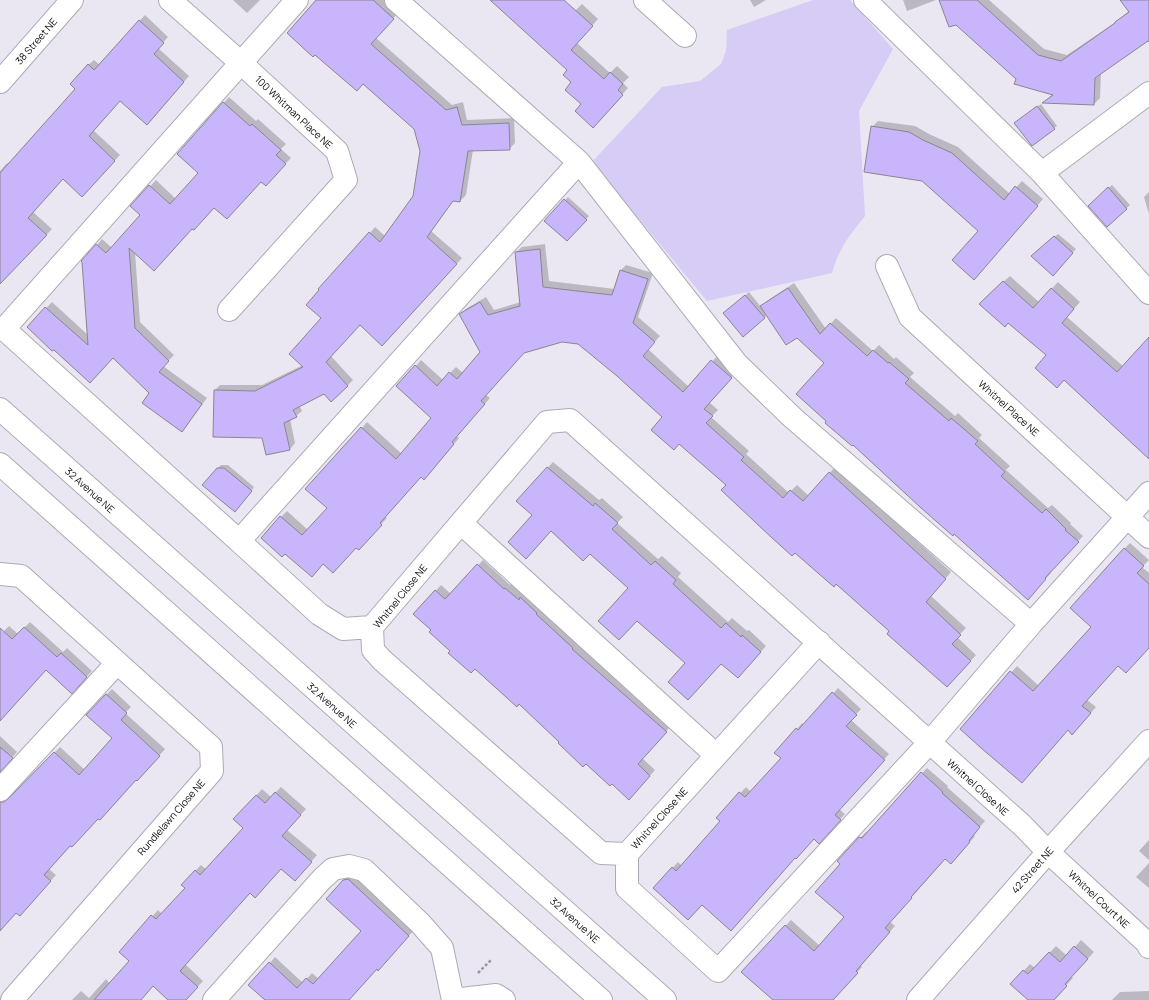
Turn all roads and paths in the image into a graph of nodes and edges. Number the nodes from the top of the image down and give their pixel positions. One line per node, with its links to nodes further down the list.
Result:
1 (72, 0): 9 (street, 38 Street NE)
2 (170, 0): 8 (street, 100 Whitman Place NE)
3 (297, 0): 8 (street)
4 (396, 0): 11 (street)
5 (645, 0): 7 (street)
6 (865, 0): 12 (street)
7 (685, 36)
8 (241, 63): 15 (street, 100 Whitman Place NE); 22 (street)
9 (0, 82)
10 (1149, 93): 12 (street)
11 (579, 162): 22 (street); 24 (street)
12 (1042, 173): 14 (street)
13 (887, 266): 19 (street, Whitnel Place NE)
14 (1149, 293)
15 (229, 310)
16 (0, 410): 40 (street, 32 Avenue NE)
17 (0, 464): 39 (street)
18 (1149, 493): 19 (street)
19 (1128, 517): 21 (street, Whitnel Place NE); 24 (street)
20 (461, 522): 25 (street, Whitnel Close NE); 26 (street, Whitnel Close NE); 30 (street)
21 (1149, 537)
22 (239, 541): 25 (street)
23 (0, 574): 27 (street, Rundlelawn Close NE)
24 (1031, 624): 29 (street)
25 (372, 627): 33 (street, Whitnel Close NE)
26 (818, 642): 29 (street, Whitnel Close NE); 30 (street, Whitnel Close NE)
27 (117, 663): 31 (street); 35 (street, Rundlelawn Close NE)
28 (1149, 741): 32 (street, 42 Street NE)
29 (929, 743): 32 (street, Whitnel Close NE); 33 (street)
30 (716, 755): 33 (street, Whitnel Close NE)
31 (0, 790)
32 (1048, 852): 34 (street, Whitnel Court NE); 41 (street, 42 Street NE)
33 (627, 854)
34 (1149, 947)
35 (12, 1000)
36 (214, 1000): 37 (street)
37 (453, 1000): 38 (street)
38 (504, 1000)
39 (601, 1000)
40 (665, 1000)
41 (918, 1000)

